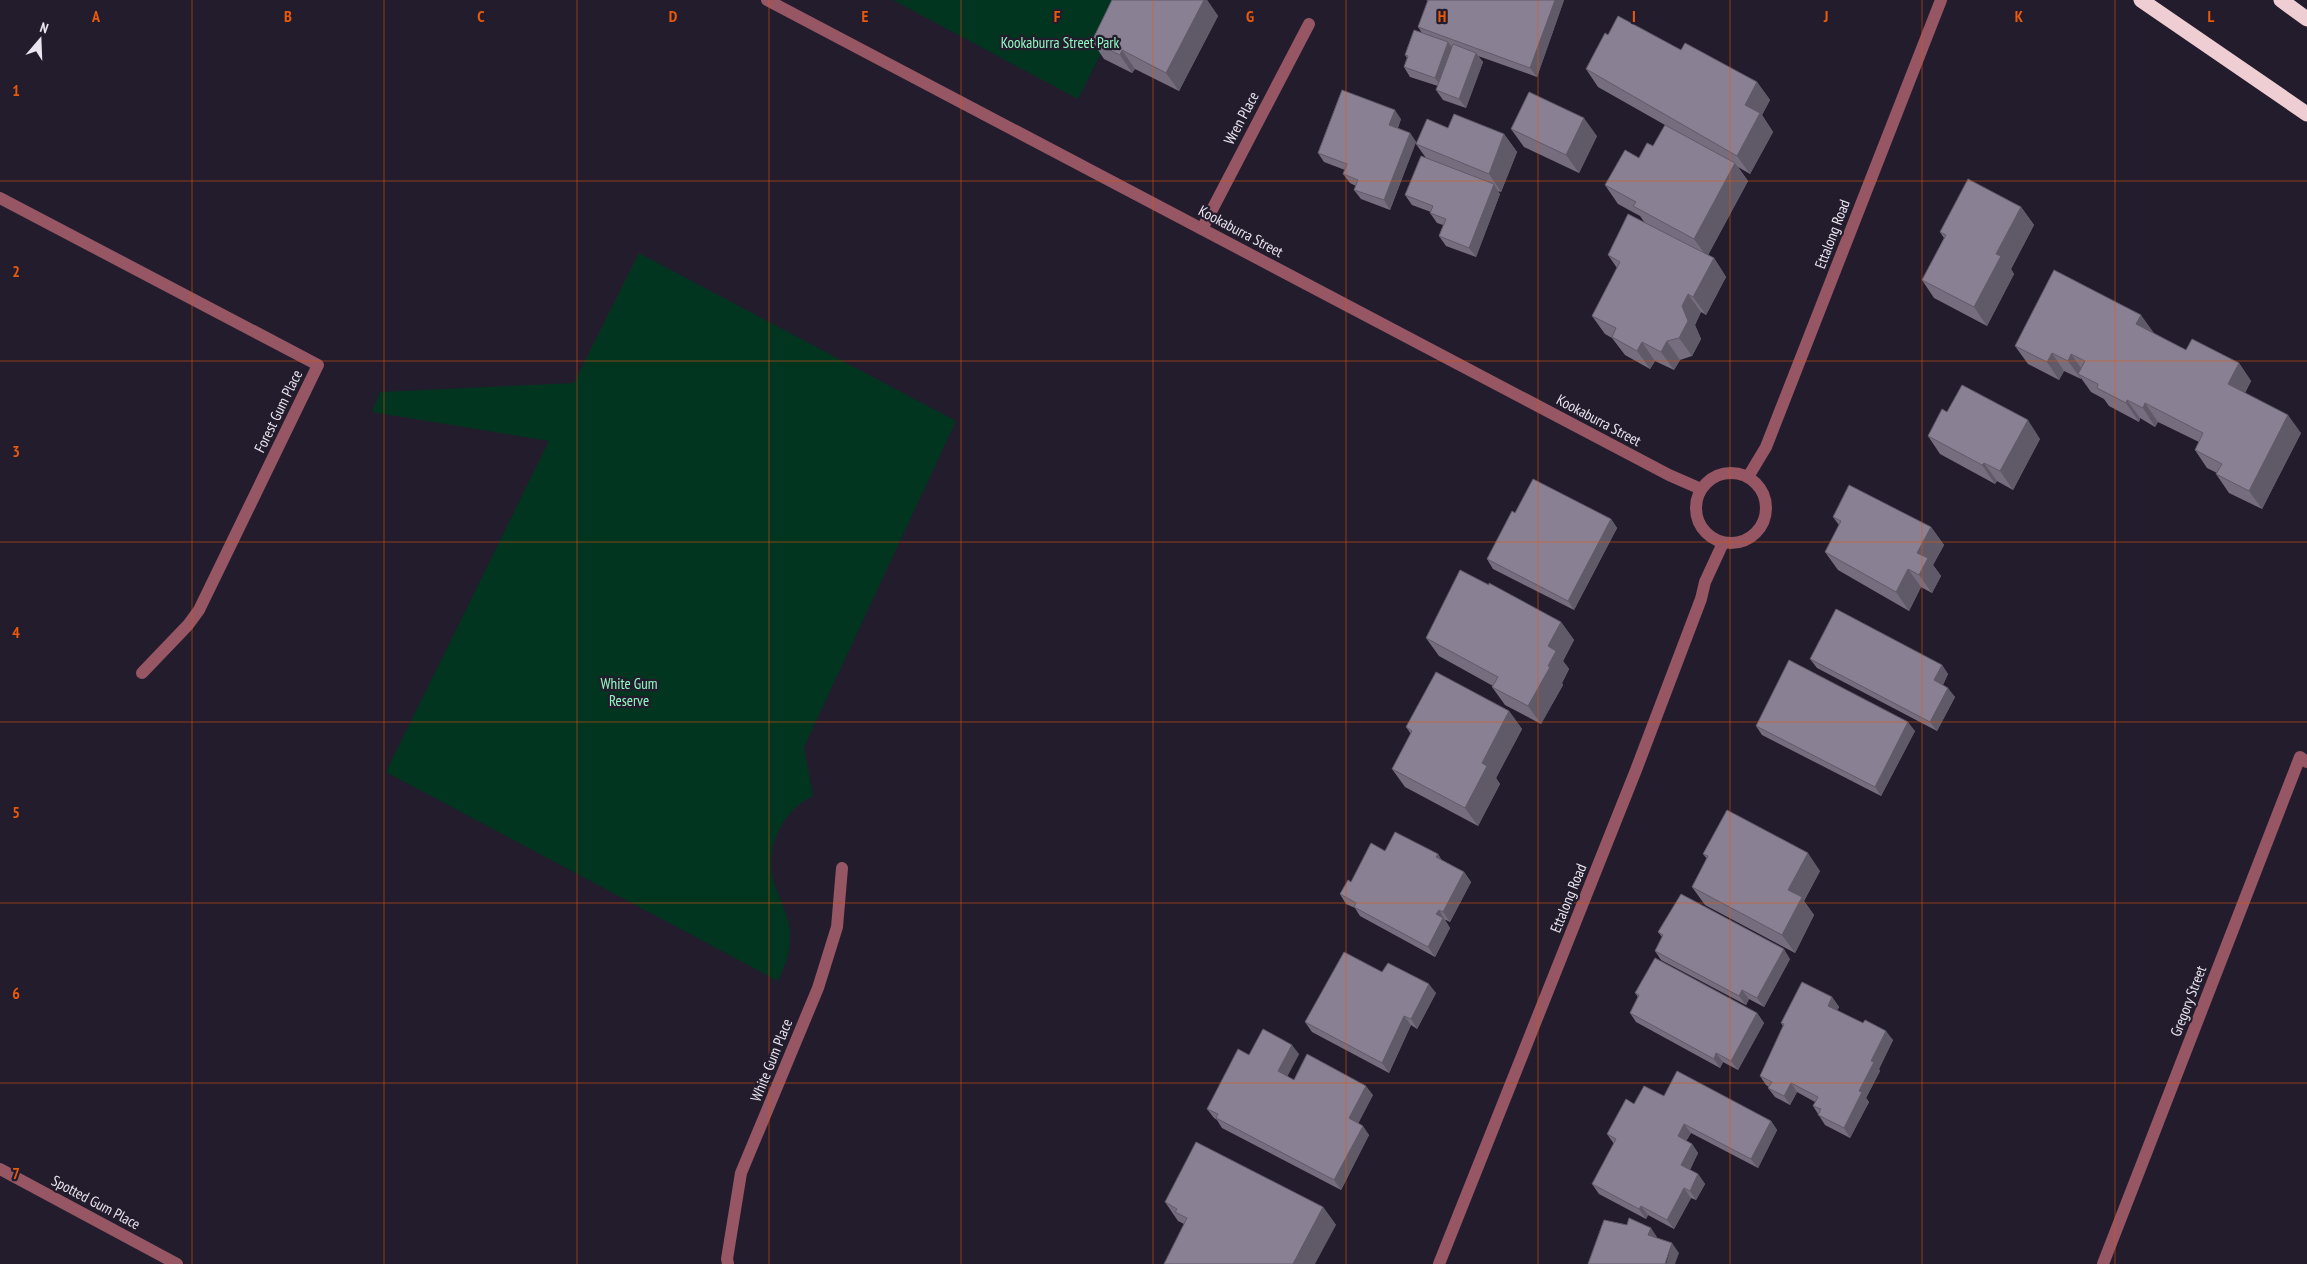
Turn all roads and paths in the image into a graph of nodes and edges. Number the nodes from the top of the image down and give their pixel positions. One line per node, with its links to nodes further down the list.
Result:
1 (767, 0): 9 (street, Kookaburra Street)
2 (1941, 0): 10 (street, Ettalong Road)
3 (2141, 0): 7 (highway)
4 (2281, 0): 5 (highway)
5 (2307, 18)
6 (1309, 24): 9 (street, Wren Place)
7 (2307, 114)
8 (0, 198): 13 (street, Forest Gum Place)
9 (1202, 229): 11 (street, Kookaburra Street)
10 (1748, 477): 11 (street); 12 (street)
11 (1702, 489): 12 (street)
12 (1723, 543): 19 (street, Ettalong Road)
13 (142, 672)
14 (2307, 762): 20 (street, Gregory Street)
15 (842, 868): 18 (street, White Gum Place)
16 (0, 1170): 17 (street, Spotted Gum Place)
17 (177, 1264)
18 (728, 1264)
19 (1439, 1264)
20 (2103, 1264)

